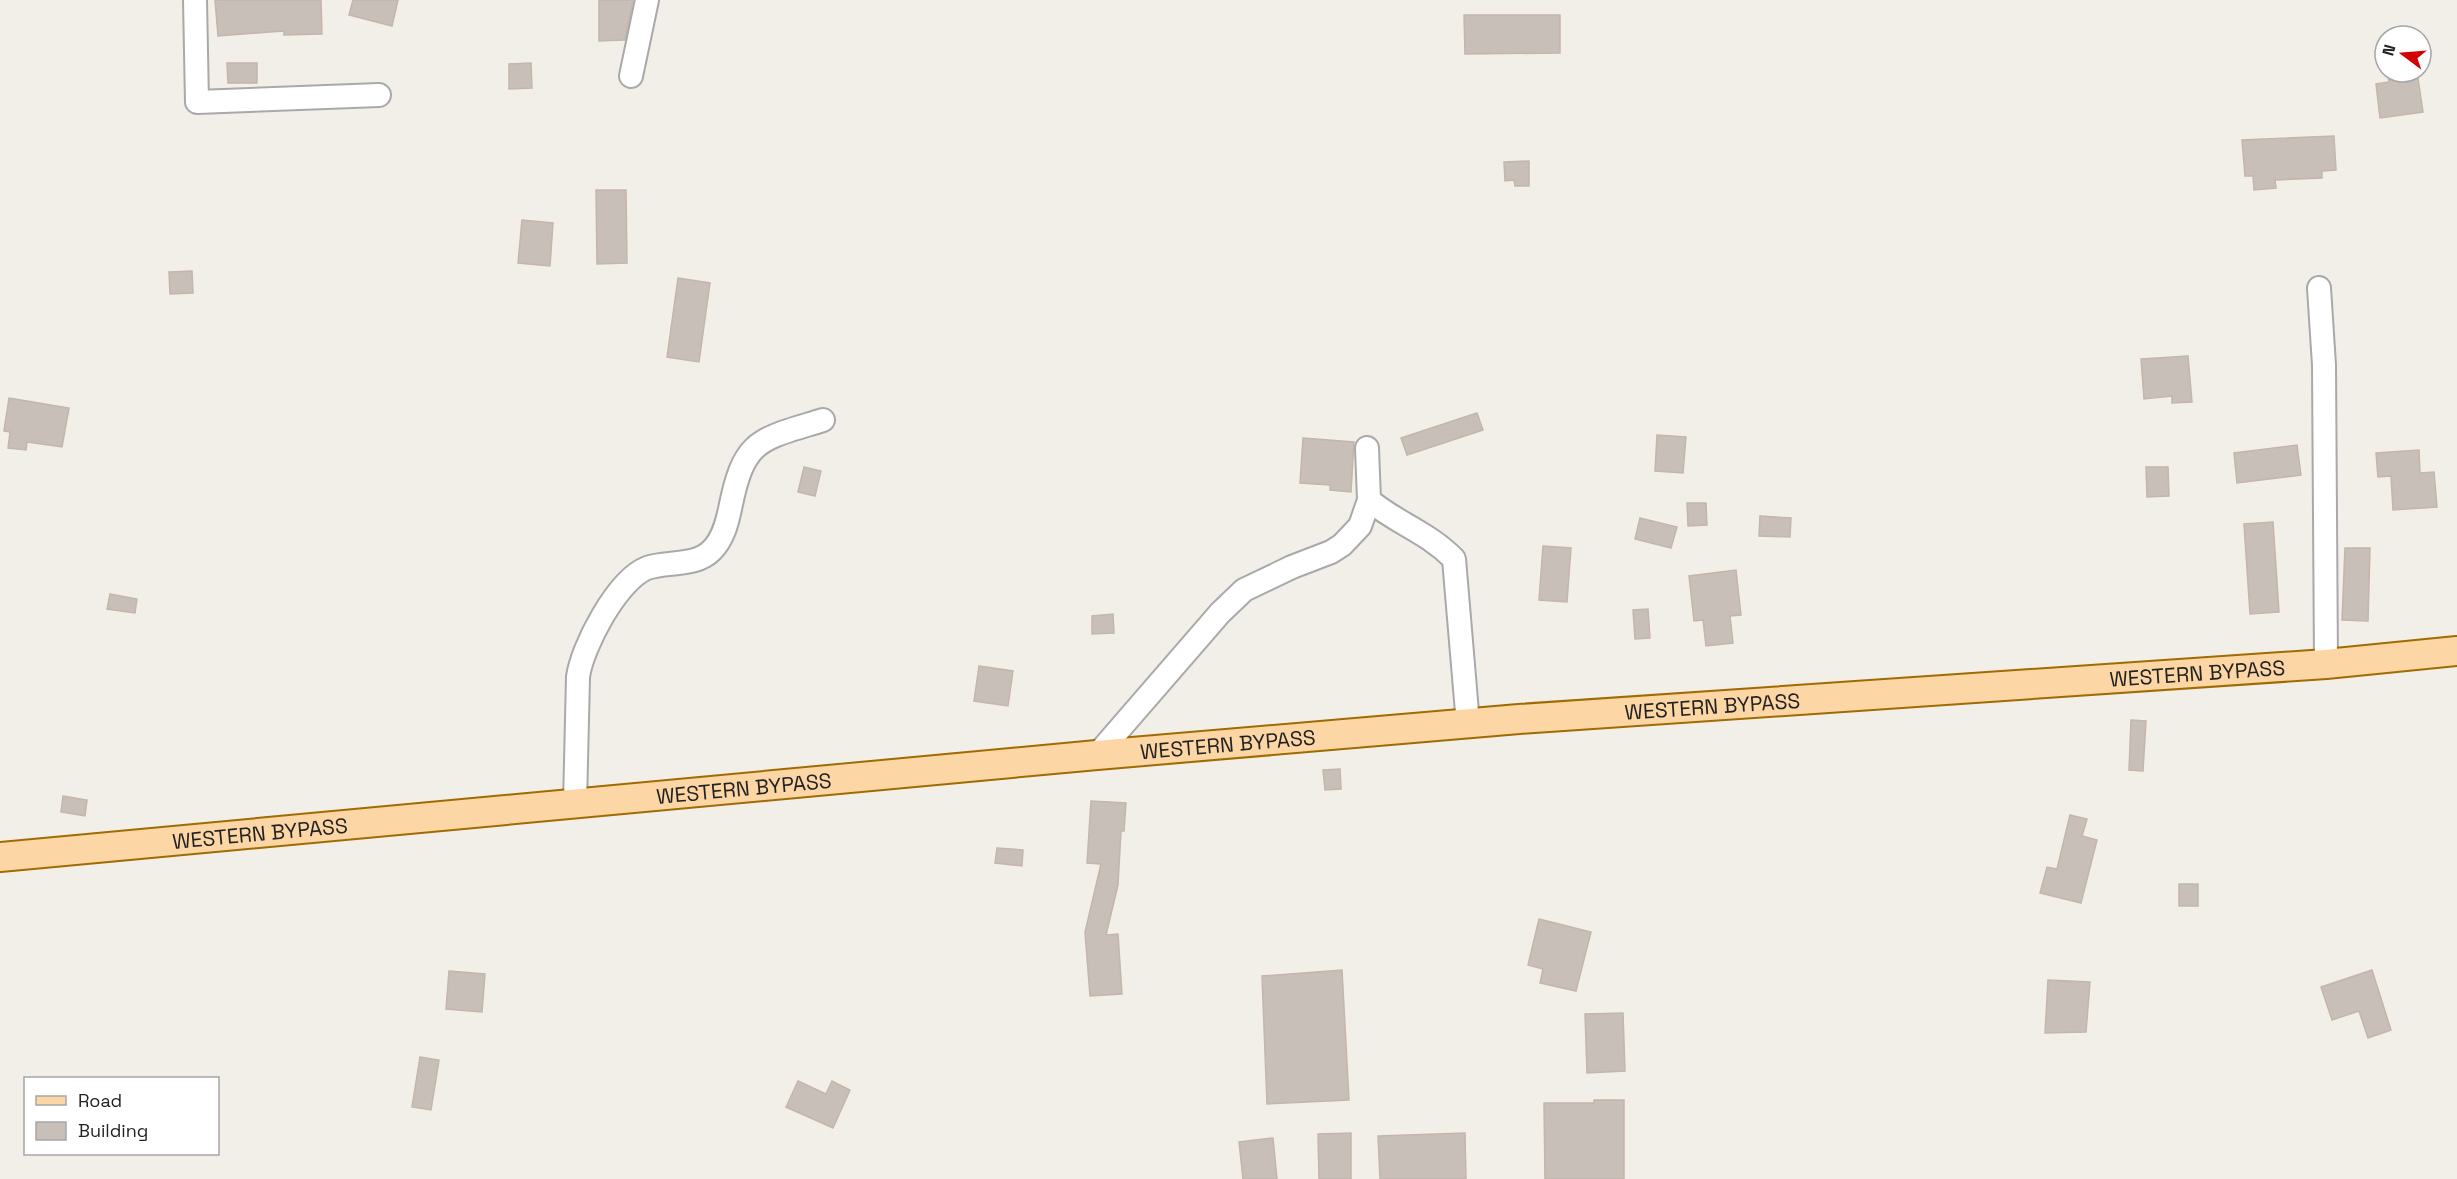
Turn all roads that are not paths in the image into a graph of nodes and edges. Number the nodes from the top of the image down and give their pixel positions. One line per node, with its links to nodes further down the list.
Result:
1 (195, 0): 4 (lane)
2 (647, 0): 3 (lane)
3 (632, 76)
4 (379, 95)
5 (2319, 288): 10 (lane)
6 (823, 420): 13 (lane)
7 (1367, 448): 8 (lane)
8 (1369, 500): 11 (lane); 12 (lane)
9 (2457, 651): 10 (main road, WESTERN BYPASS)
10 (2326, 664): 11 (main road, WESTERN BYPASS)
11 (1468, 724): 12 (main road, WESTERN BYPASS)
12 (1097, 755): 13 (main road, WESTERN BYPASS)
13 (575, 804): 14 (main road, WESTERN BYPASS)
14 (0, 857)

